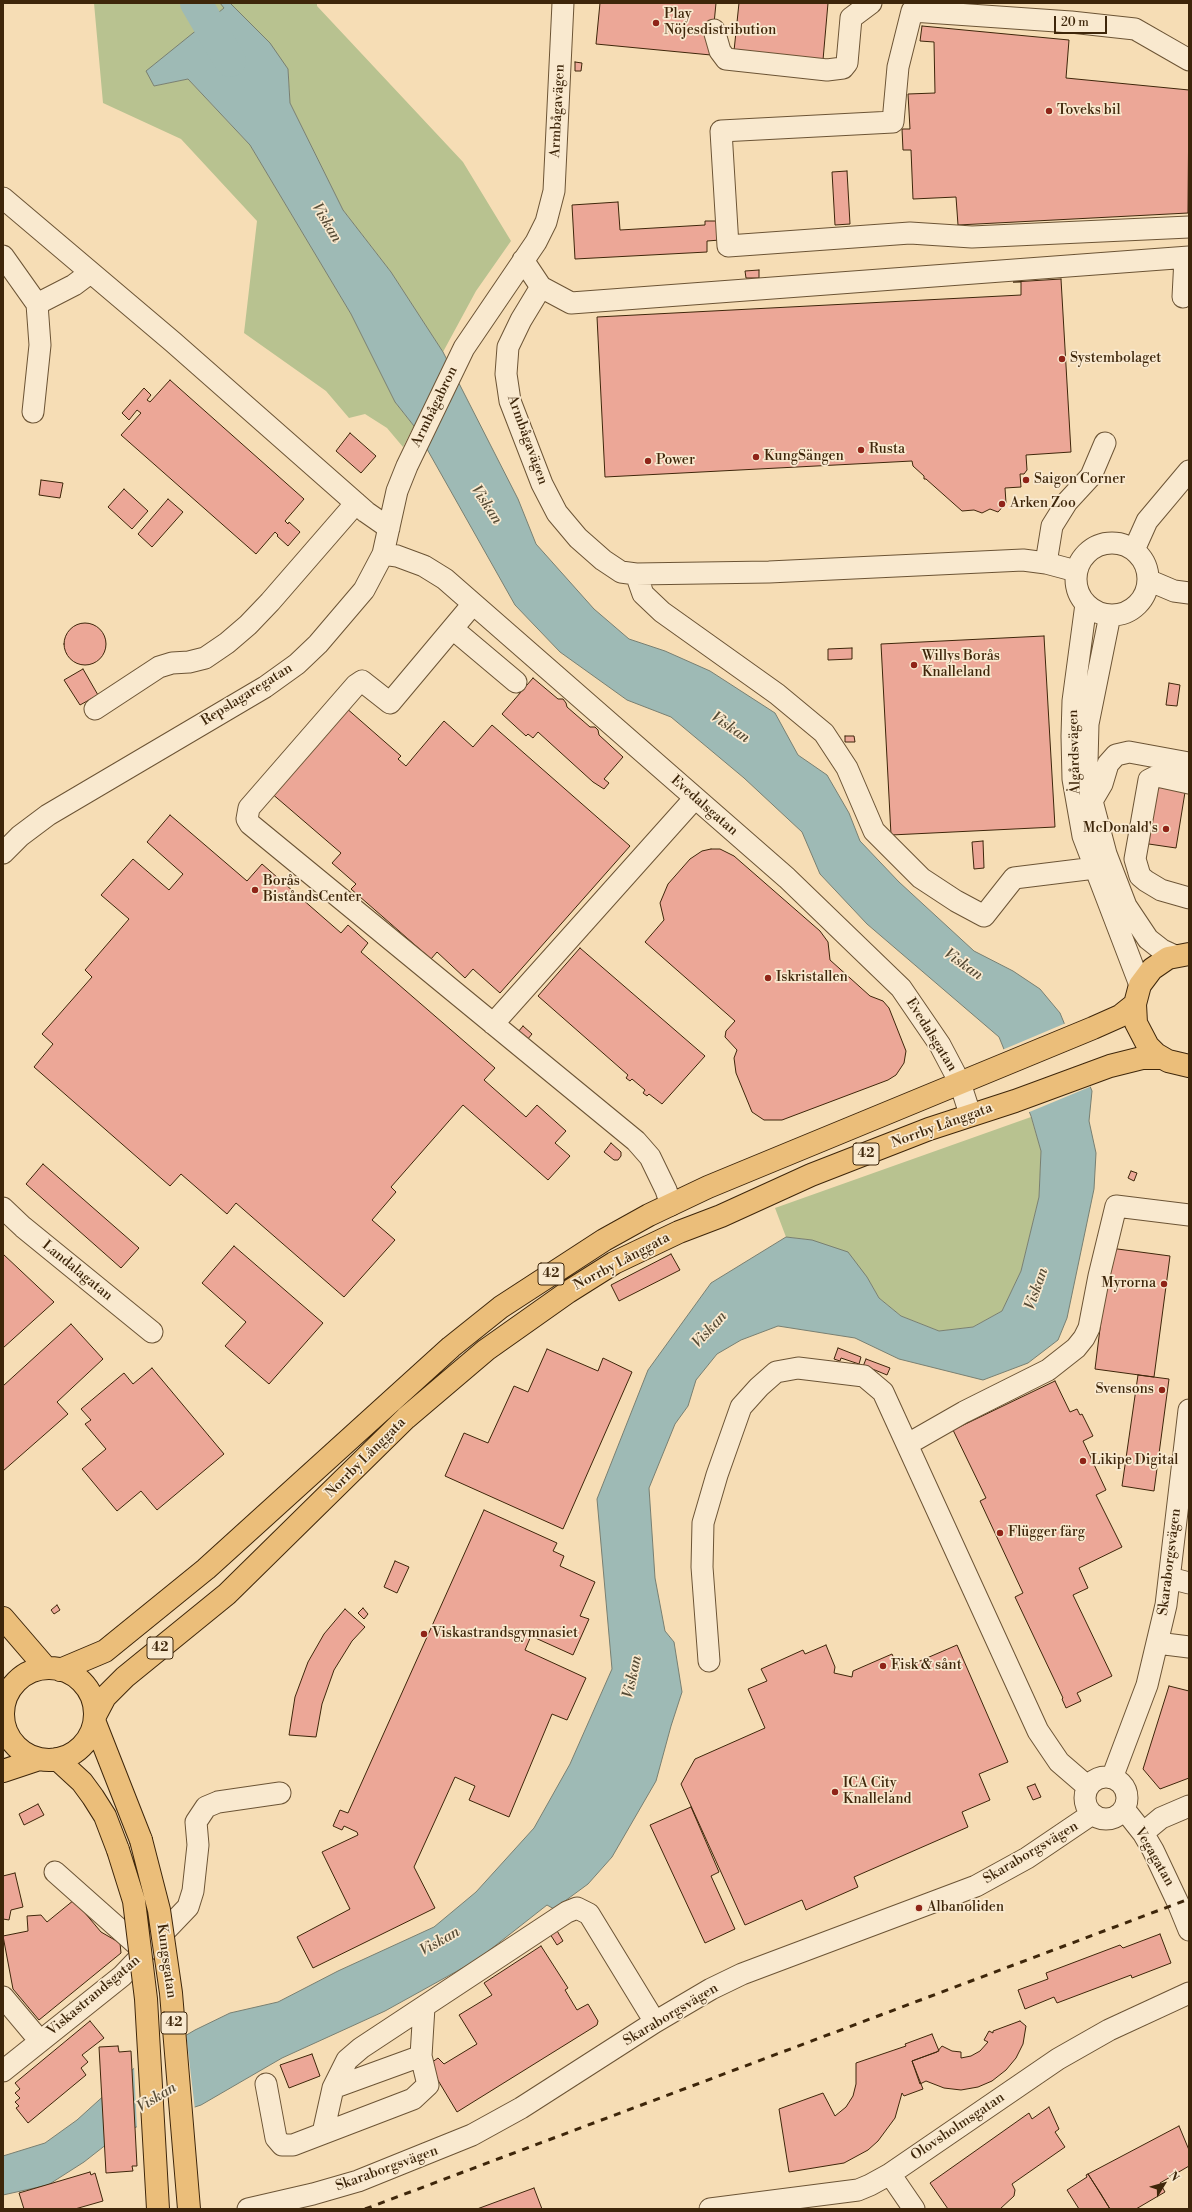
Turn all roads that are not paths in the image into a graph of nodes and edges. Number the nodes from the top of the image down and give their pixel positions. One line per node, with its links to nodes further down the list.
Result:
1 (563, 3): 9 (street, Armbågavägen)
2 (871, 3): 3 (street)
3 (714, 30)
4 (1189, 60): 6 (street)
5 (3, 198): 10 (street)
6 (1189, 226)
7 (3, 256): 13 (street)
8 (1183, 258): 11 (street); 12 (street)
9 (523, 260): 11 (street); 14 (street, Armbågavägen)
10 (90, 273): 13 (street); 19 (street)
11 (541, 287): 25 (street, Armbågavägen)
12 (1183, 297)
13 (37, 304): 15 (street)
14 (464, 348): 17 (street, Armbågabron)
15 (33, 412)
16 (1106, 443): 23 (street)
17 (407, 466): 20 (street, Repslagaregatan)
18 (1189, 471): 21 (street)
19 (356, 503): 20 (street); 33 (street)
20 (389, 528): 22 (street, Repslagaregatan)
21 (1134, 550): 24 (street); 26 (street)
22 (383, 554): 28 (street, Evedalsgatan); 38 (street, Repslagaregatan)
23 (1046, 563): 24 (street, Armbågavägen); 25 (street, Armbågavägen)
24 (1076, 571): 29 (street)
25 (636, 574): 39 (street)
26 (1148, 580): 27 (street); 30 (street)
27 (1189, 593)
28 (473, 604): 31 (street); 36 (street, Evedalsgatan)
29 (1086, 604): 30 (street); 39 (street, Ålgårdsvägen)
30 (1110, 615): 37 (street, Ålgårdsvägen)
31 (453, 629): 32 (street); 43 (street)
32 (516, 682)
33 (96, 709)
34 (1189, 763): 37 (street)
35 (1189, 782): 40 (street)
36 (695, 798): 43 (street); 46 (street, Evedalsgatan)
37 (1092, 801): 41 (street, Ålgårdsvägen)
38 (3, 853)
39 (1095, 868): 42 (street, Ålgårdsvägen)
40 (1189, 898)
41 (1182, 955): 42 (main road, 42)
42 (1137, 995): 44 (main road, 42); 46 (main road, Norrby Långgata / 42)
43 (493, 1024): 48 (street)
44 (1162, 1058): 45 (main road, 42); 47 (main road, Norrby Långgata / 42)
45 (1188, 1067)
46 (960, 1083): 47 (street, Evedalsgatan); 48 (main road, Norrby Långgata / 42)
47 (970, 1114): 63 (main road, Norrby Långgata / 42)
48 (671, 1205): 61 (main road, Norrby Långgata / 42)
49 (3, 1208): 51 (street, Landalagatan)
50 (1183, 1215): 53 (street)
51 (152, 1332)
52 (1189, 1410): 54 (street, Skaraborgsvägen)
53 (908, 1444): 60 (street); 67 (street)
54 (1183, 1493): 55 (street, Skaraborgsvägen)
55 (1181, 1551): 56 (street, Skaraborgsvägen)
56 (1180, 1581): 58 (street, Skaraborgsvägen)
57 (3, 1618): 61 (main road)
58 (1158, 1643): 59 (street); 66 (street, Skaraborgsvägen)
59 (1189, 1647)
60 (709, 1661)
61 (53, 1669): 62 (main road, 42); 63 (main road, 42)
62 (4, 1706): 64 (main road, 42)
63 (95, 1720): 64 (main road, 42); 88 (main road, Kungsgatan / 42, bridge)
64 (48, 1759): 65 (main road); 87 (main road, Kungsgatan / 42, bridge)
65 (3, 1771)
66 (1112, 1778): 67 (street); 70 (street)
67 (1088, 1787): 71 (street)
68 (280, 1793): 75 (street, Viskastrandsgatan)
69 (1189, 1806): 72 (street)
70 (1124, 1809): 71 (street); 72 (street, Vegagatan)
71 (1092, 1814): 79 (street, Skaraborgsvägen)
72 (1143, 1834): 74 (street, Vegagatan)
73 (55, 1872): 75 (street)
74 (1189, 1930)
75 (145, 1952): 80 (street, Viskastrandsgatan)
76 (1189, 1993): 86 (street, Olovsholmsgatan)
77 (3, 1997): 80 (street)
78 (424, 2007): 79 (street); 81 (street); 84 (street)
79 (655, 2022): 89 (street, Skaraborgsvägen)
80 (40, 2041): 82 (street, Viskastrandsgatan)
81 (421, 2056): 84 (street); 85 (street)
82 (6, 2062)
83 (266, 2084): 85 (street)
84 (333, 2088): 85 (street)
85 (323, 2133)
86 (890, 2174): 90 (street, Olovsholmsgatan); 91 (street)
87 (158, 2209)
88 (189, 2209)
89 (248, 2209)
90 (710, 2209)
91 (914, 2209)

